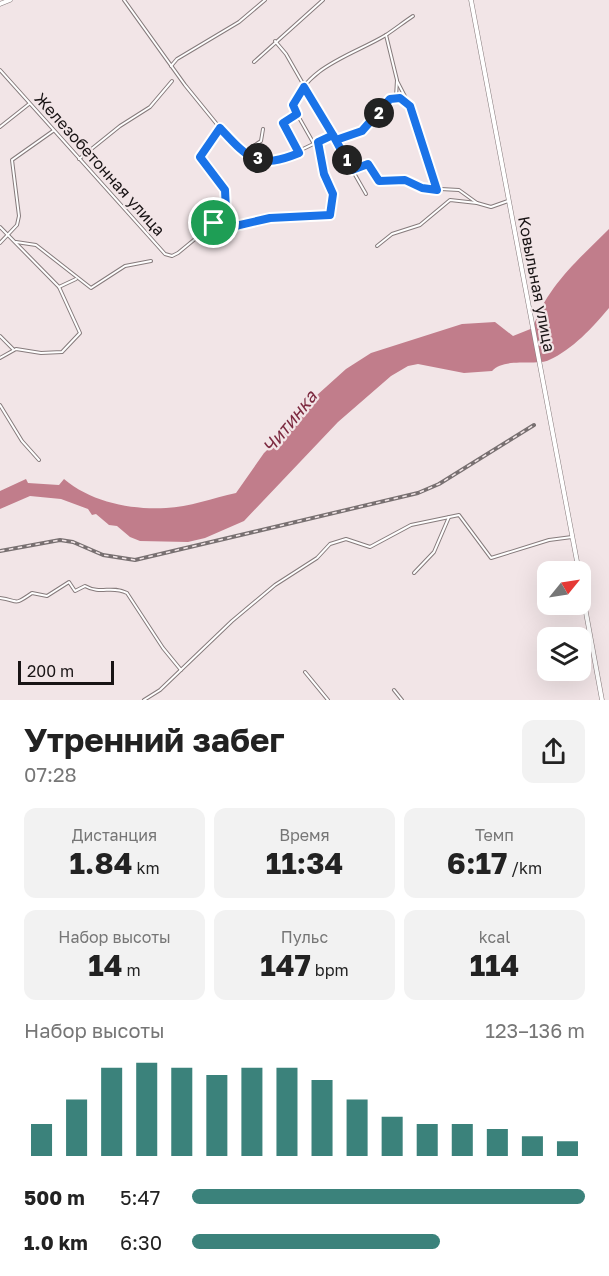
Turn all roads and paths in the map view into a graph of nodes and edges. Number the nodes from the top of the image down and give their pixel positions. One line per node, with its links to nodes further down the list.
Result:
1 (10, 0): 6 (main road)
2 (124, 0): 11 (street)
3 (265, 0): 11 (street)
4 (323, 0): 9 (street)
5 (471, 0): 34 (main road, Ковыльная улица)
6 (0, 4)
7 (412, 16): 8 (street)
8 (386, 35): 13 (street); 15 (street)
9 (275, 41): 10 (street); 15 (street)
10 (254, 62)
11 (171, 66): 21 (street)
12 (0, 70): 17 (street, Железобетонная улица)
13 (397, 80): 16 (street); 18 (street)
14 (172, 81): 30 (street)
15 (304, 87): 19 (street); 24 (street)
16 (396, 97): 18 (street); 25 (street)
17 (29, 104): 20 (street); 23 (street, Железобетонная улица)
18 (410, 106): 32 (street)
19 (297, 114): 27 (street); 29 (street)
20 (0, 127)
21 (220, 128): 28 (street); 36 (street, Железобетонная улица)
22 (263, 129): 28 (street)
23 (54, 131): 30 (street, Железобетонная улица); 38 (street)
24 (333, 135): 25 (street); 26 (street)
25 (336, 140): 31 (street)
26 (318, 142): 27 (street); 36 (street)
27 (314, 144): 29 (street)
28 (243, 153): 29 (street)
29 (299, 153)
30 (79, 159): 36 (street, Железобетонная улица)
31 (352, 170): 32 (street); 33 (street)
32 (437, 190): 35 (street)
33 (366, 195)
34 (509, 201): 35 (street); 51 (main road, Ковыльная улица)
35 (477, 203): 41 (street)
36 (214, 223)
37 (0, 227): 38 (street)
38 (8, 236): 39 (street); 40 (street)
39 (16, 242): 43 (street); 44 (street)
40 (0, 243)
41 (377, 246)
42 (151, 261): 43 (street)
43 (76, 279): 44 (street)
44 (59, 287): 46 (street)
45 (0, 336): 46 (street)
46 (13, 349): 47 (street)
47 (0, 358)
48 (1, 407): 49 (street)
49 (39, 460)
50 (449, 517): 51 (street); 53 (street); 56 (street)
51 (572, 537): 52 (main road, Ковыльная улица)
52 (577, 561)
53 (414, 573)
54 (0, 598): 56 (street)
55 (586, 615): 62 (main road)
56 (181, 670): 59 (street)
57 (305, 672): 60 (street)
58 (394, 690): 61 (street)
59 (144, 700)
60 (328, 700)
61 (402, 700)
62 (602, 700)

